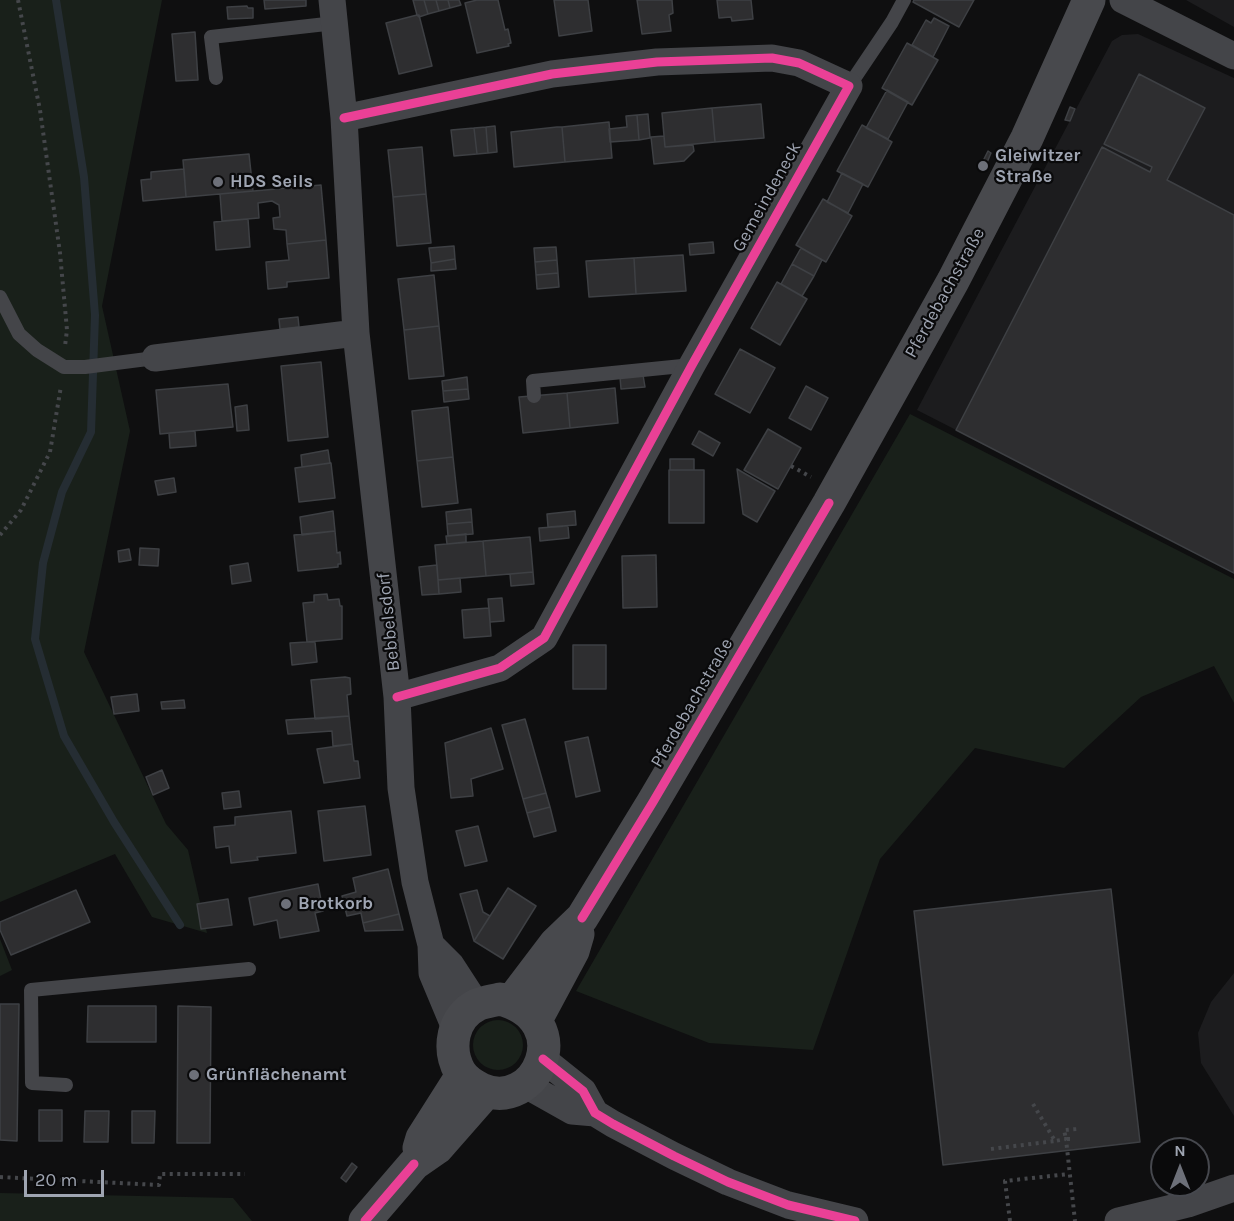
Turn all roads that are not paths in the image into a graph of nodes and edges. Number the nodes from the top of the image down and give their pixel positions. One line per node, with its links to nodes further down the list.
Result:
1 (904, 0): 7 (lane)
2 (1089, 0): 16 (main road, Pferdebachstraße)
3 (1123, 0): 5 (street)
4 (333, 11): 6 (lane); 8 (street, Bebbelsdorf)
5 (1234, 56)
6 (216, 78)
7 (849, 86): 8 (street); 12 (street, Gemeindeneck)
8 (344, 118): 10 (street, Bebbelsdorf)
9 (0, 297): 11 (lane)
10 (357, 333): 11 (street); 14 (street, Bebbelsdorf)
11 (155, 358)
12 (693, 365): 13 (lane); 14 (street, Gemeindeneck)
13 (534, 396)
14 (397, 697): 17 (street, Bebbelsdorf)
15 (249, 969): 20 (lane)
16 (524, 1011): 17 (main road); 18 (main road)
17 (466, 1017): 19 (main road)
18 (533, 1072): 19 (main road); 23 (street)
19 (474, 1083): 22 (main road)
20 (66, 1085)
21 (1234, 1188): 24 (street)
22 (365, 1221)
23 (855, 1221)
24 (1118, 1221)

